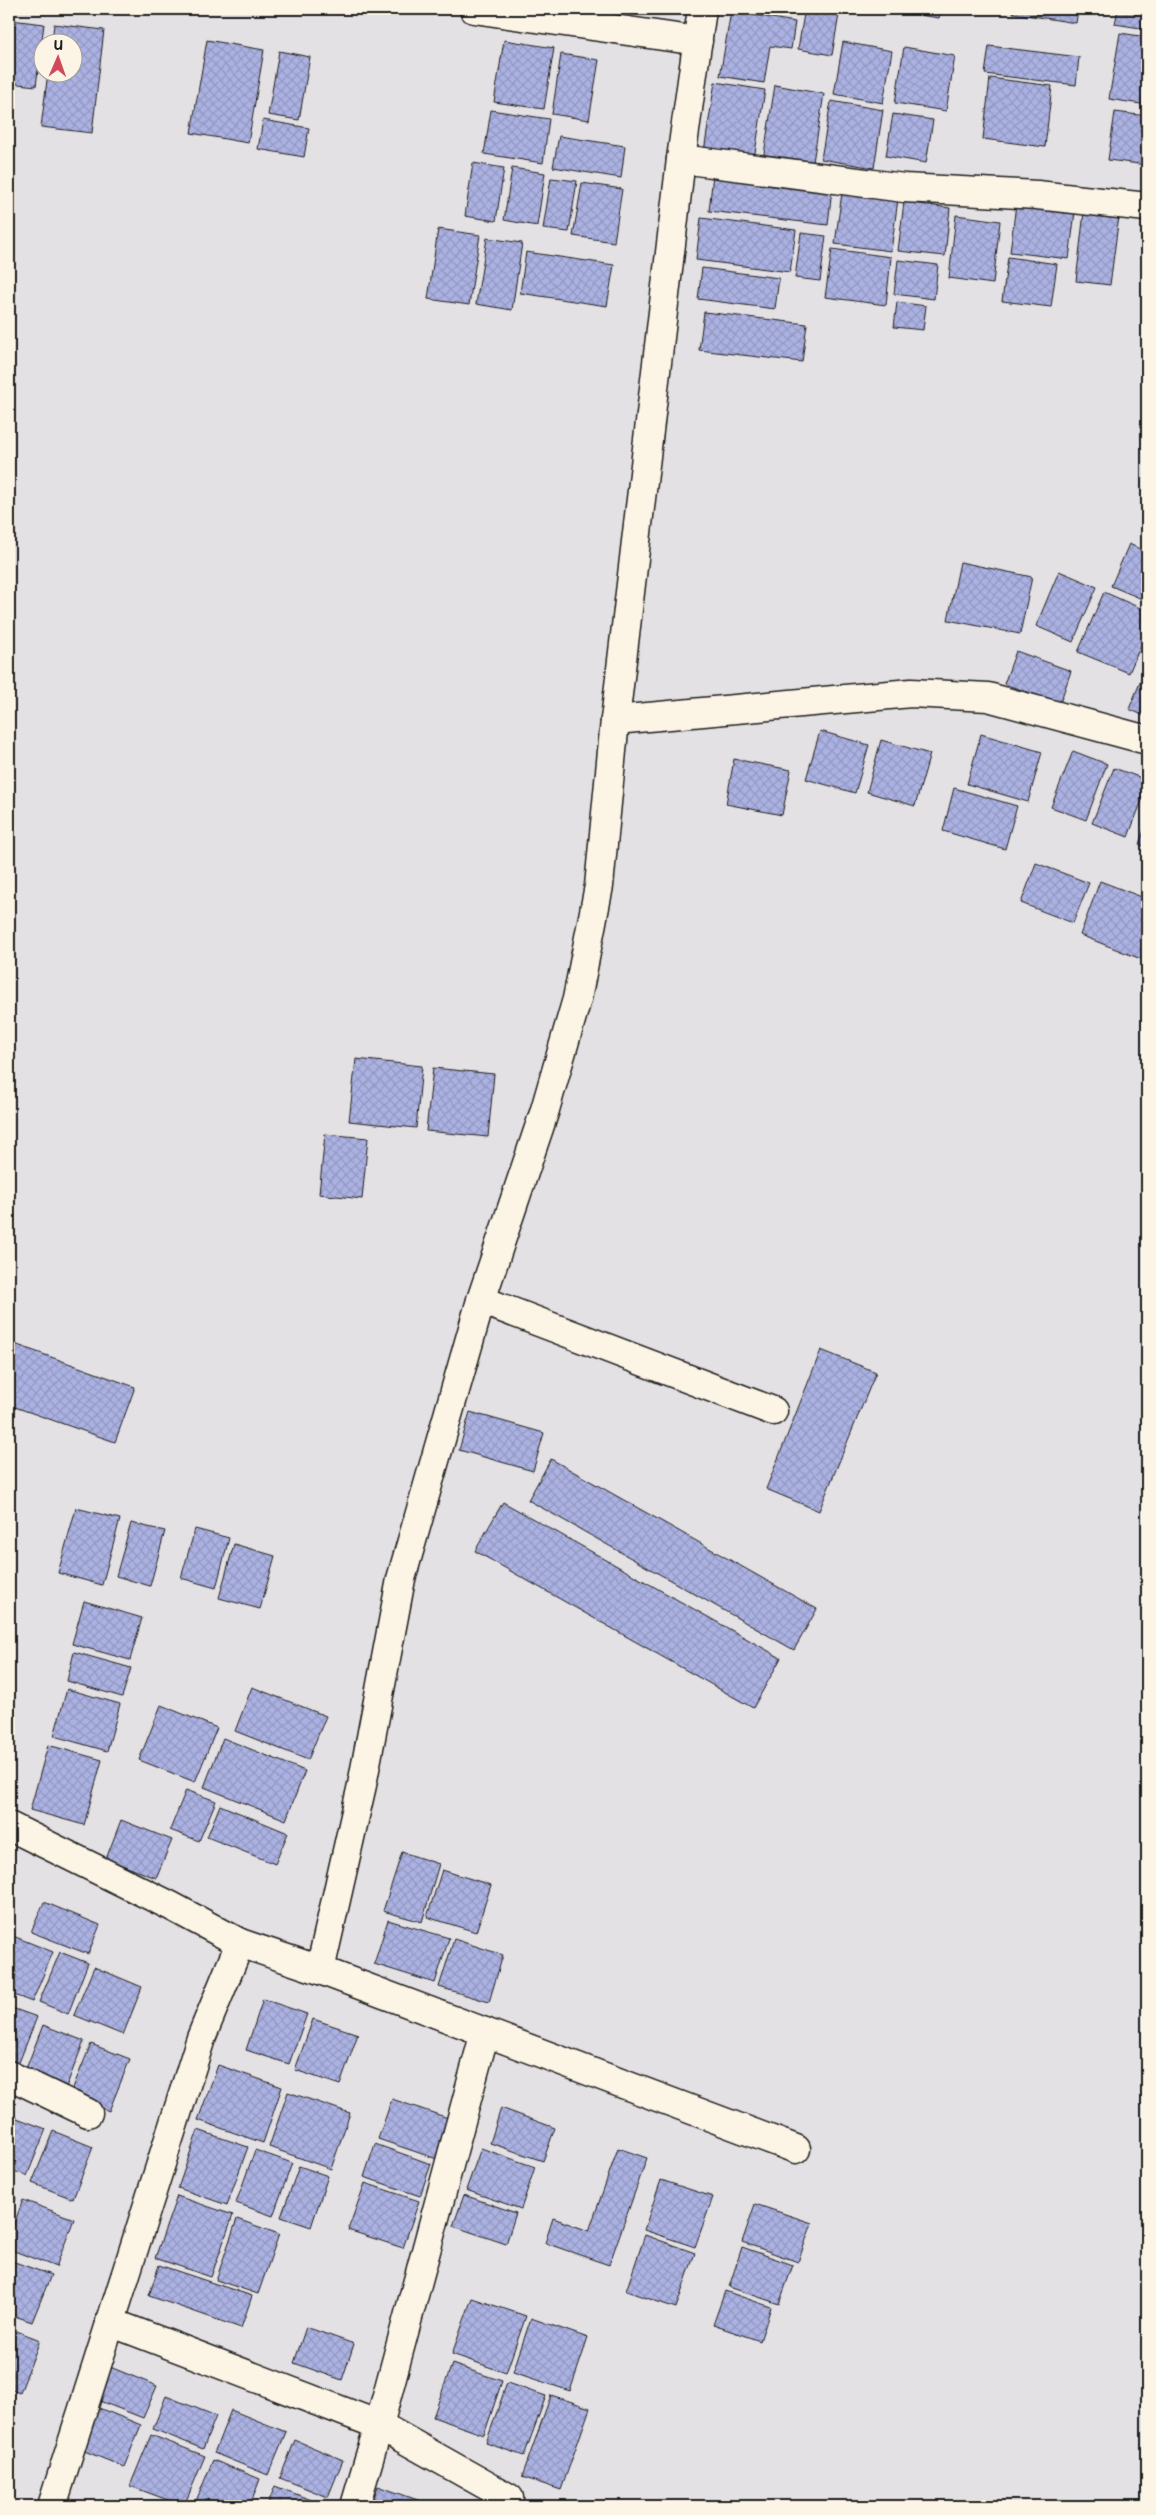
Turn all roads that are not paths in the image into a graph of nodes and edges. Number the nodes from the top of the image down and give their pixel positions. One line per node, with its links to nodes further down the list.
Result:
1 (474, 9): 3 (street)
2 (702, 9): 3 (street)
3 (698, 41): 4 (street)
4 (681, 159): 5 (street); 6 (street)
5 (1147, 207)
6 (615, 720): 7 (street); 8 (street)
7 (1147, 740)
8 (480, 1300): 9 (street); 12 (street)
9 (773, 1411)
10 (9, 1826): 11 (street)
11 (240, 1943): 12 (street); 17 (street)
12 (320, 1970): 13 (street)
13 (485, 2032): 16 (street); 18 (street)
14 (9, 2075): 15 (street)
15 (88, 2113)
16 (796, 2149)
17 (110, 2322): 18 (street); 20 (street)
18 (379, 2425): 19 (street); 21 (street)
19 (509, 2498)
20 (52, 2506)
21 (355, 2506)

